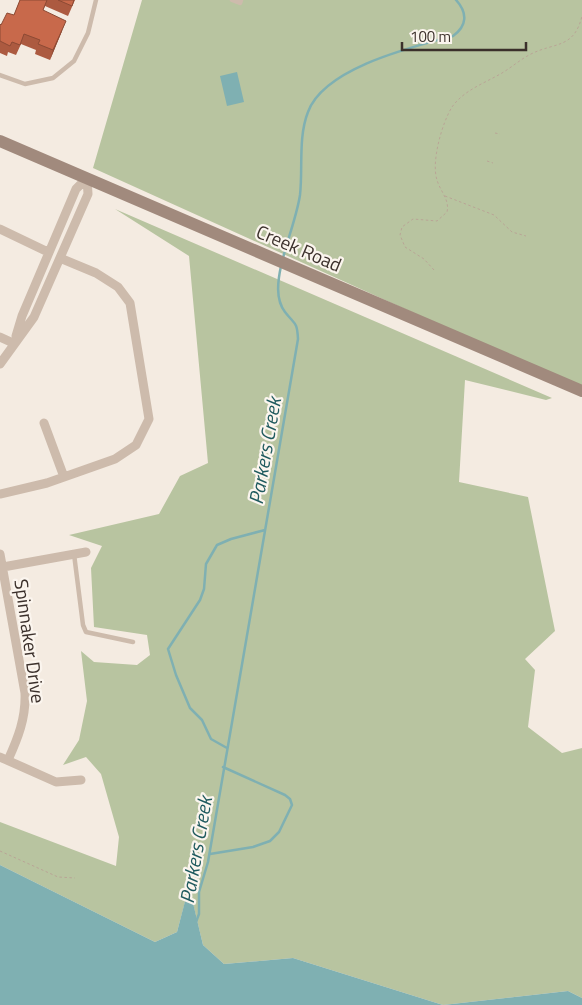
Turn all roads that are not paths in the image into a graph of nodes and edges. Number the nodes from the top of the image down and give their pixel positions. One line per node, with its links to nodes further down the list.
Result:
1 (96, 0): 4 (lane)
2 (232, 0): 3 (lane)
3 (241, 0)
4 (0, 75)
5 (0, 141): 6 (main road, Creek Road)
6 (87, 178): 8 (street); 9 (street); 13 (main road, Creek Road)
7 (0, 229): 8 (street)
8 (48, 252): 11 (street)
9 (60, 258): 11 (street); 15 (street)
10 (0, 337): 11 (street)
11 (13, 343): 12 (street)
12 (0, 364)
13 (582, 391)
14 (44, 423): 15 (street)
15 (64, 477): 16 (street)
16 (0, 494)
17 (86, 552): 19 (street)
18 (0, 554): 20 (street, Spinnaker Drive)
19 (74, 554): 20 (street); 21 (lane)
20 (2, 567): 22 (street, Spinnaker Drive)
21 (133, 642)
22 (4, 758): 23 (street)
23 (81, 780)

